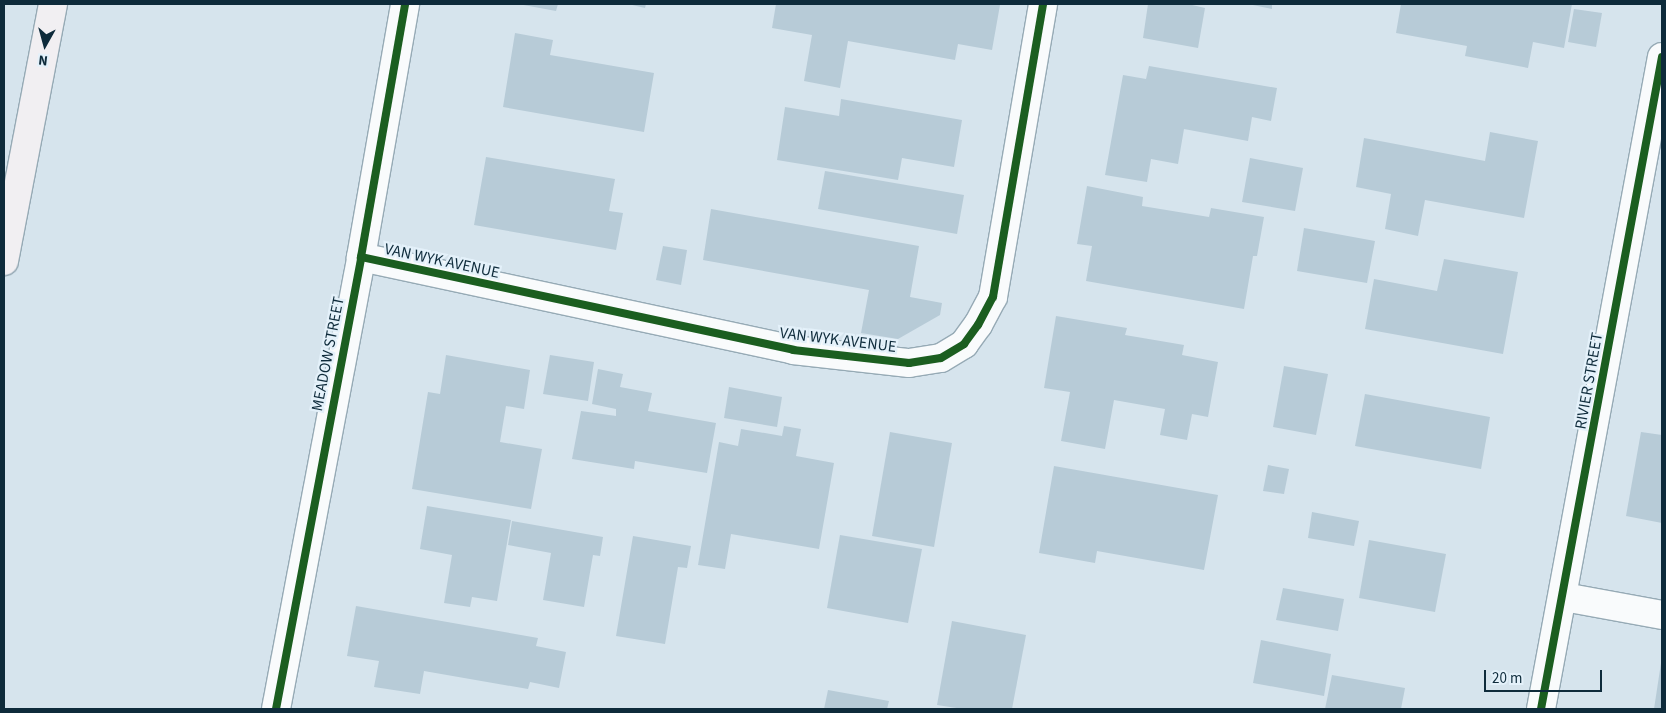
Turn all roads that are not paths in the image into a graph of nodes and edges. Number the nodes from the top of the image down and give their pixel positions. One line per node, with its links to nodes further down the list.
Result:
1 (53, 4): 6 (main road)
2 (406, 4): 5 (street, MEADOW STREET)
3 (1043, 4): 5 (street, VAN WYK AVENUE)
4 (1662, 57): 7 (street, RIVIER STREET)
5 (361, 257): 9 (street, MEADOW STREET)
6 (4, 261)
7 (1564, 597): 8 (street); 10 (street, RIVIER STREET)
8 (1662, 615)
9 (276, 709)
10 (1542, 709)

